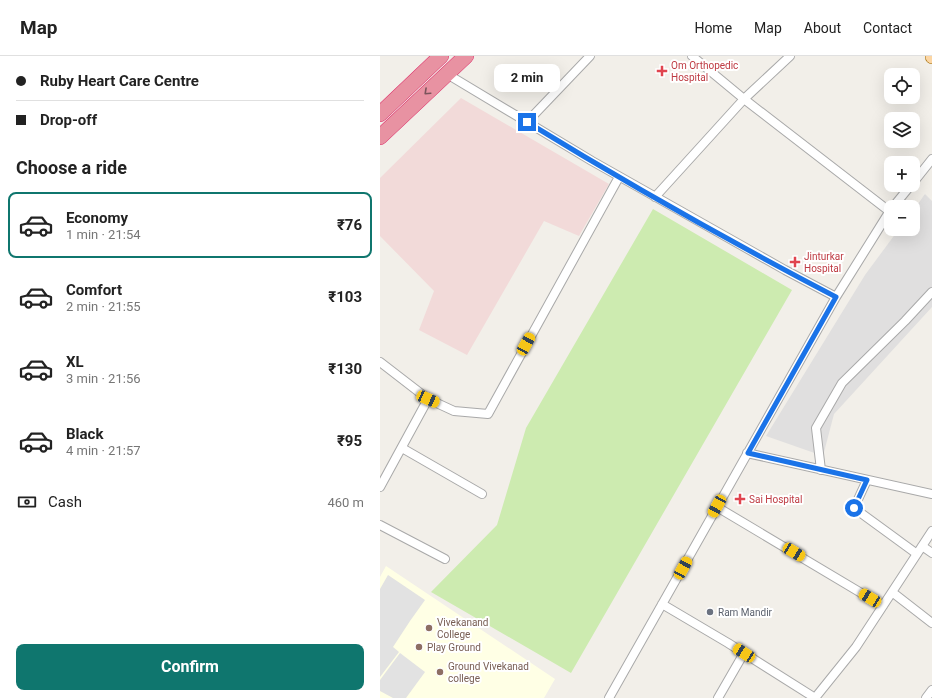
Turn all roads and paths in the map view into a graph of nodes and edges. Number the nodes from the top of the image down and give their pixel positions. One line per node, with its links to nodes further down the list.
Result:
1 (441, 56): 8 (highway)
2 (466, 56): 6 (highway)
3 (590, 56): 9 (street)
4 (692, 56): 7 (street)
5 (790, 56): 7 (street)
6 (447, 74): 9 (street); 10 (highway, one-way to 10)
7 (744, 99): 15 (street); 17 (street)
8 (380, 114)
9 (527, 122): 13 (street)
10 (380, 137)
11 (931, 161): 12 (street)
12 (920, 174)
13 (619, 177): 15 (street); 22 (street)
14 (905, 192): 16 (street)
15 (655, 197): 20 (street)
16 (898, 200)
17 (884, 204)
18 (884, 220): 20 (street)
19 (932, 292): 25 (street)
20 (836, 297): 24 (street)
21 (380, 362): 22 (street)
22 (428, 399): 23 (street)
23 (402, 448): 27 (street); 28 (street)
24 (748, 453): 25 (street); 30 (street)
25 (821, 470): 26 (street)
26 (867, 480): 29 (street); 35 (street)
27 (380, 487)
28 (482, 494)
29 (932, 494)
30 (717, 506): 38 (street); 39 (street)
31 (380, 525): 36 (street)
32 (932, 531): 33 (street)
33 (922, 546): 34 (street); 35 (street)
34 (932, 553)
35 (917, 554): 37 (street)
36 (445, 559)
37 (892, 592): 39 (street); 40 (street)
38 (662, 604): 41 (street); 43 (street)
39 (883, 606): 45 (street)
40 (932, 623)
41 (744, 653): 44 (street); 45 (street)
42 (932, 690): 46 (street)
43 (609, 698)
44 (718, 698)
45 (815, 698)
46 (926, 698)

